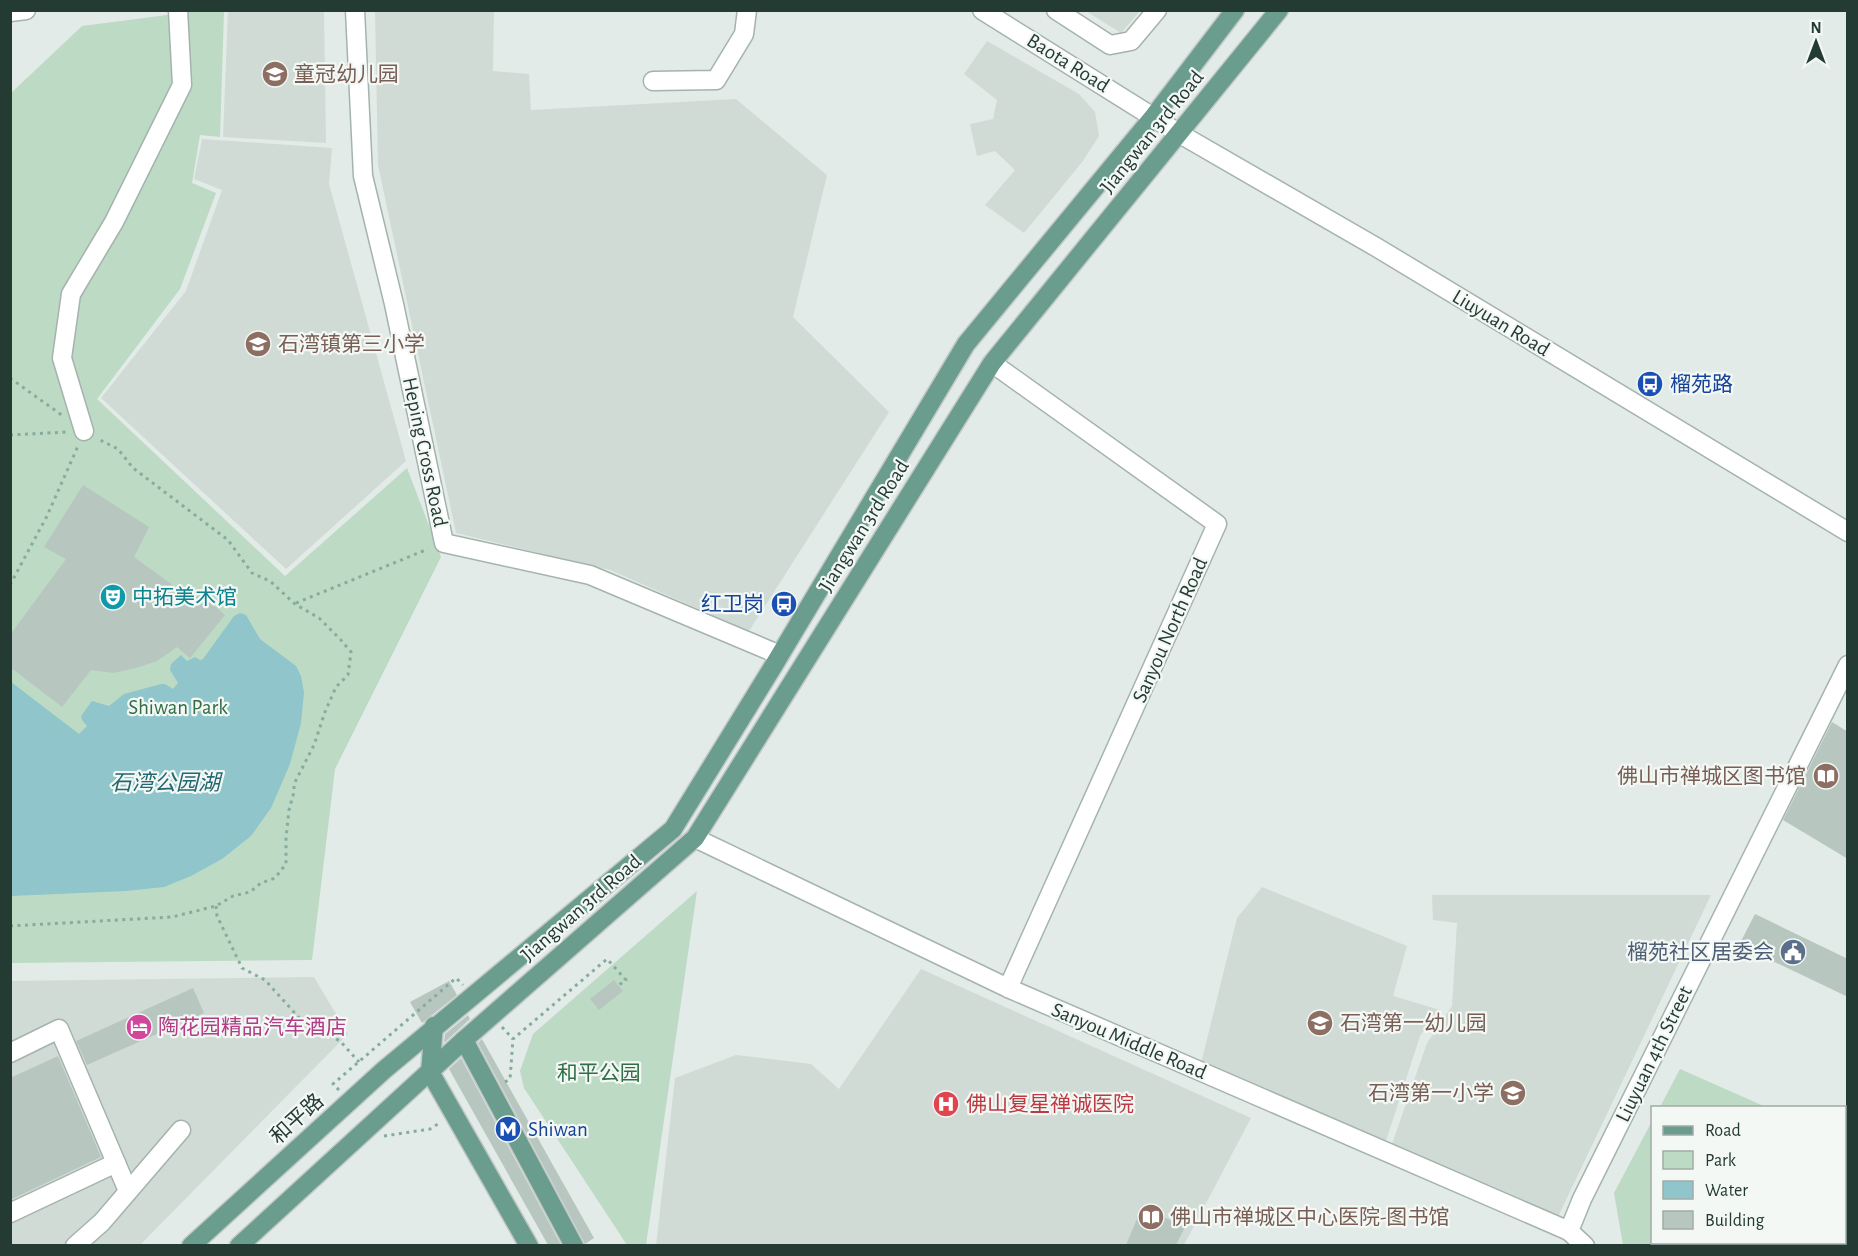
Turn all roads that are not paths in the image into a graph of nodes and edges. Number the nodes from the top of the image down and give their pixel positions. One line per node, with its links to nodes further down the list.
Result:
1 (26, 10): 10 (street)
2 (178, 10): 15 (street)
3 (355, 10): 17 (street, Heping Cross Road)
4 (747, 10): 11 (street)
5 (982, 10): 12 (street, Baota Road)
6 (1056, 10): 7 (street)
7 (1157, 10)
8 (1235, 10): 12 (main road, Jiangwan 3rd Road)
9 (1279, 10): 13 (main road, Jiangwan 3rd Road)
10 (10, 12)
11 (653, 81)
12 (1154, 116): 13 (street, Liuyuan Road); 17 (main road, Jiangwan 3rd Road)
13 (1180, 134): 14 (main road, Jiangwan 3rd Road); 16 (street, Liuyuan Road)
14 (992, 363): 19 (main road, Jiangwan 3rd Road); 20 (street, Sanyou North Road)
15 (84, 431)
16 (1848, 532)
17 (780, 655): 21 (main road, Jiangwan 3rd Road)
18 (1848, 665): 29 (street, Liuyuan 4th Street)
19 (695, 838): 20 (street, Sanyou Middle Road); 22 (main road, Jiangwan 3rd Road)
20 (1008, 988): 29 (street, Sanyou Middle Road)
21 (434, 1026): 22 (main road); 24 (main road); 31 (main road, 和平路)
22 (464, 1040): 24 (main road); 34 (main road)
23 (10, 1053): 26 (street)
24 (430, 1072): 32 (main road); 33 (main road)
25 (181, 1130): 27 (street)
26 (116, 1164): 27 (street); 28 (street)
27 (128, 1191): 30 (street)
28 (10, 1213)
29 (1569, 1231): 35 (street)
30 (75, 1245)
31 (191, 1245)
32 (239, 1245)
33 (529, 1245)
34 (574, 1245)
35 (1586, 1245)

